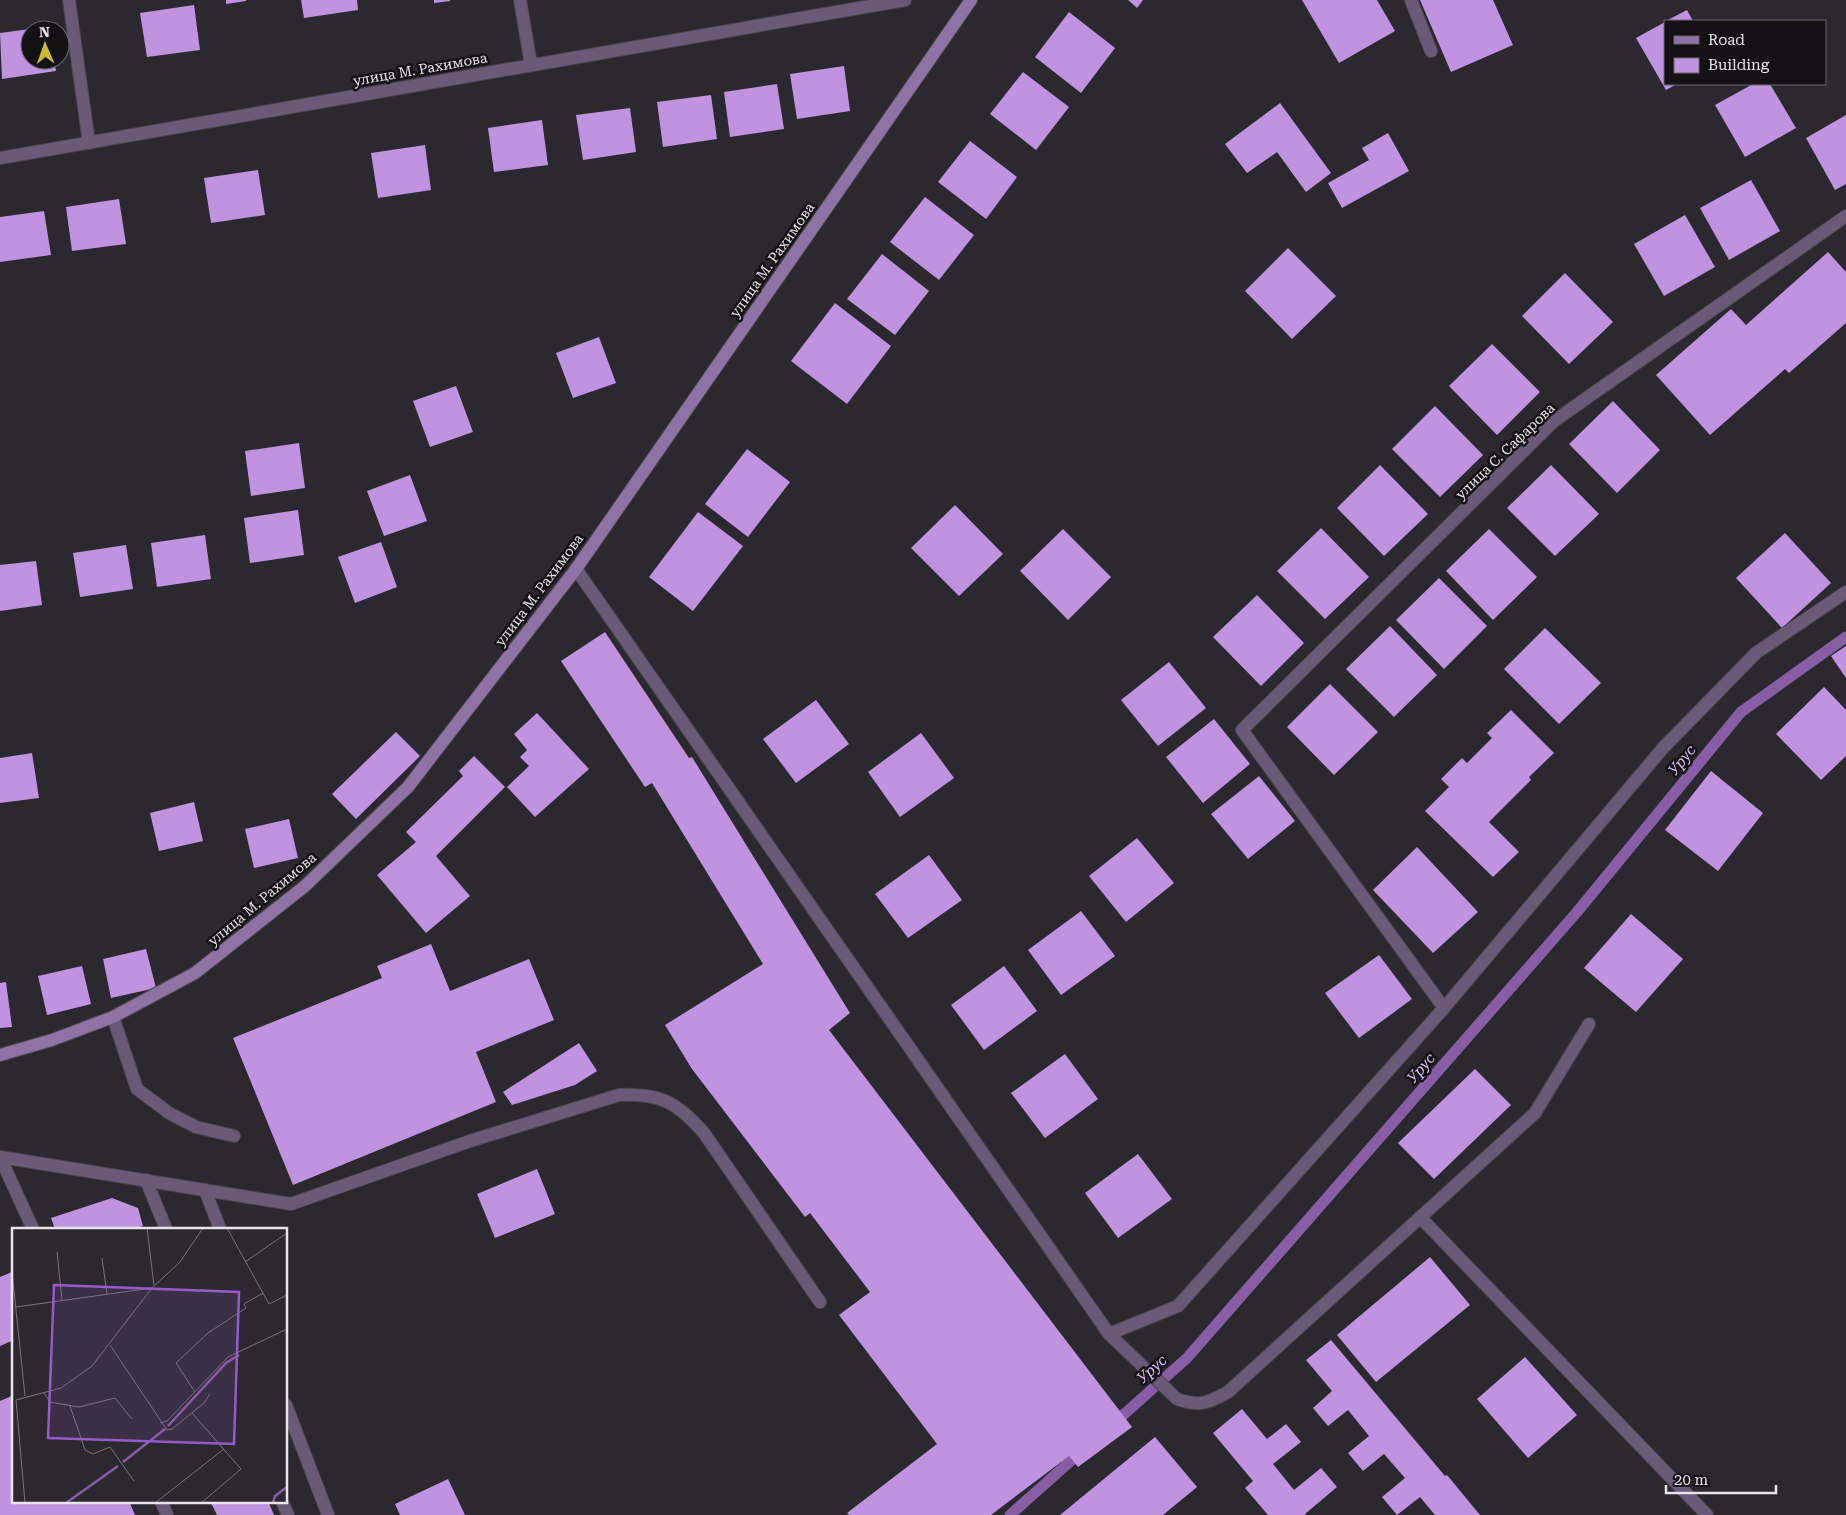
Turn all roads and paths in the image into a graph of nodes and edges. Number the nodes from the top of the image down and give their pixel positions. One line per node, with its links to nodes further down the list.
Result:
1 (69, 0): 8 (street)
2 (520, 0): 7 (street)
3 (905, 0): 7 (street, улица М. Рахимова)
4 (971, 0): 11 (street, улица М. Рахимова)
5 (1411, 0): 6 (street)
6 (1431, 51)
7 (531, 65): 8 (street, улица М. Рахимова)
8 (89, 143): 9 (street, улица М. Рахимова)
9 (0, 158)
10 (1846, 216): 13 (street, улица С. Сафарова)
11 (576, 569): 14 (street, улица М. Рахимова); 26 (street)
12 (1846, 592): 13 (street)
13 (1444, 1008): 26 (street)
14 (112, 1017): 16 (street, улица М. Рахимова); 17 (street)
15 (1588, 1024): 21 (street)
16 (0, 1056)
17 (234, 1136)
18 (0, 1157): 19 (street); 22 (street)
19 (146, 1180): 20 (street); 23 (street)
20 (205, 1190): 24 (street); 25 (street)
21 (1420, 1217): 26 (street); 33 (street)
22 (33, 1228)
23 (166, 1228)
24 (220, 1228)
25 (820, 1302)
26 (1108, 1334)
27 (288, 1410): 32 (street)
28 (160, 1502): 30 (street)
29 (282, 1502): 31 (street)
30 (167, 1515)
31 (288, 1515)
32 (328, 1515)
33 (1707, 1515)

